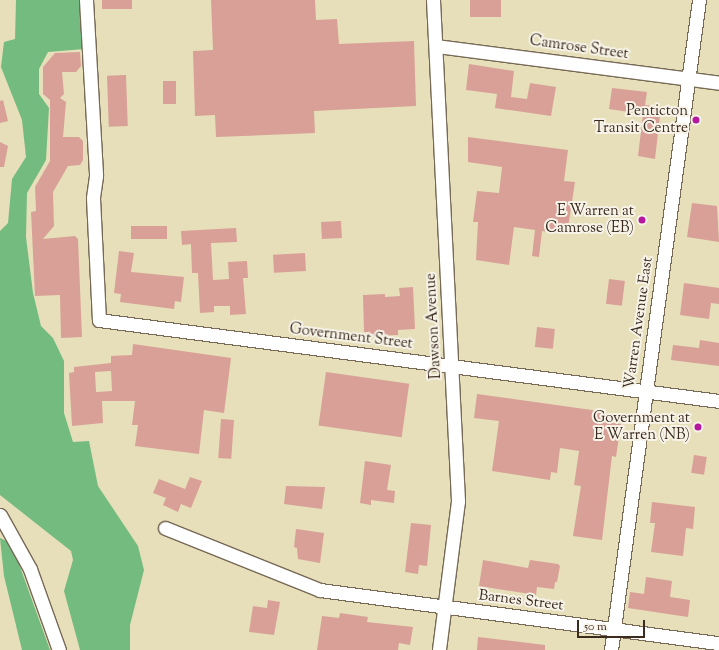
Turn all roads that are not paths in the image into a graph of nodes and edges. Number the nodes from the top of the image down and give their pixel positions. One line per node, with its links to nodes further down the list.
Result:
1 (86, 0): 7 (street, Government Street)
2 (433, 0): 4 (street, Dawson Avenue)
3 (699, 0): 5 (street, Warren Avenue East)
4 (436, 46): 5 (street, Camrose Street); 7 (street, Dawson Avenue)
5 (688, 79): 6 (street, Camrose Street); 8 (street, Warren Avenue East)
6 (719, 83)
7 (452, 366): 8 (street, Government Street); 12 (street, Dawson Avenue)
8 (646, 391): 9 (street, Government Street); 13 (street, Warren Avenue East)
9 (719, 401)
10 (0, 515): 15 (street)
11 (165, 528): 12 (street, Barnes Street)
12 (444, 607): 13 (street, Barnes Street); 16 (street, Dawson Avenue)
13 (613, 629): 14 (street, Barnes Street); 17 (street, Warren Avenue East)
14 (719, 643)
15 (59, 650)
16 (439, 650)
17 (611, 650)

